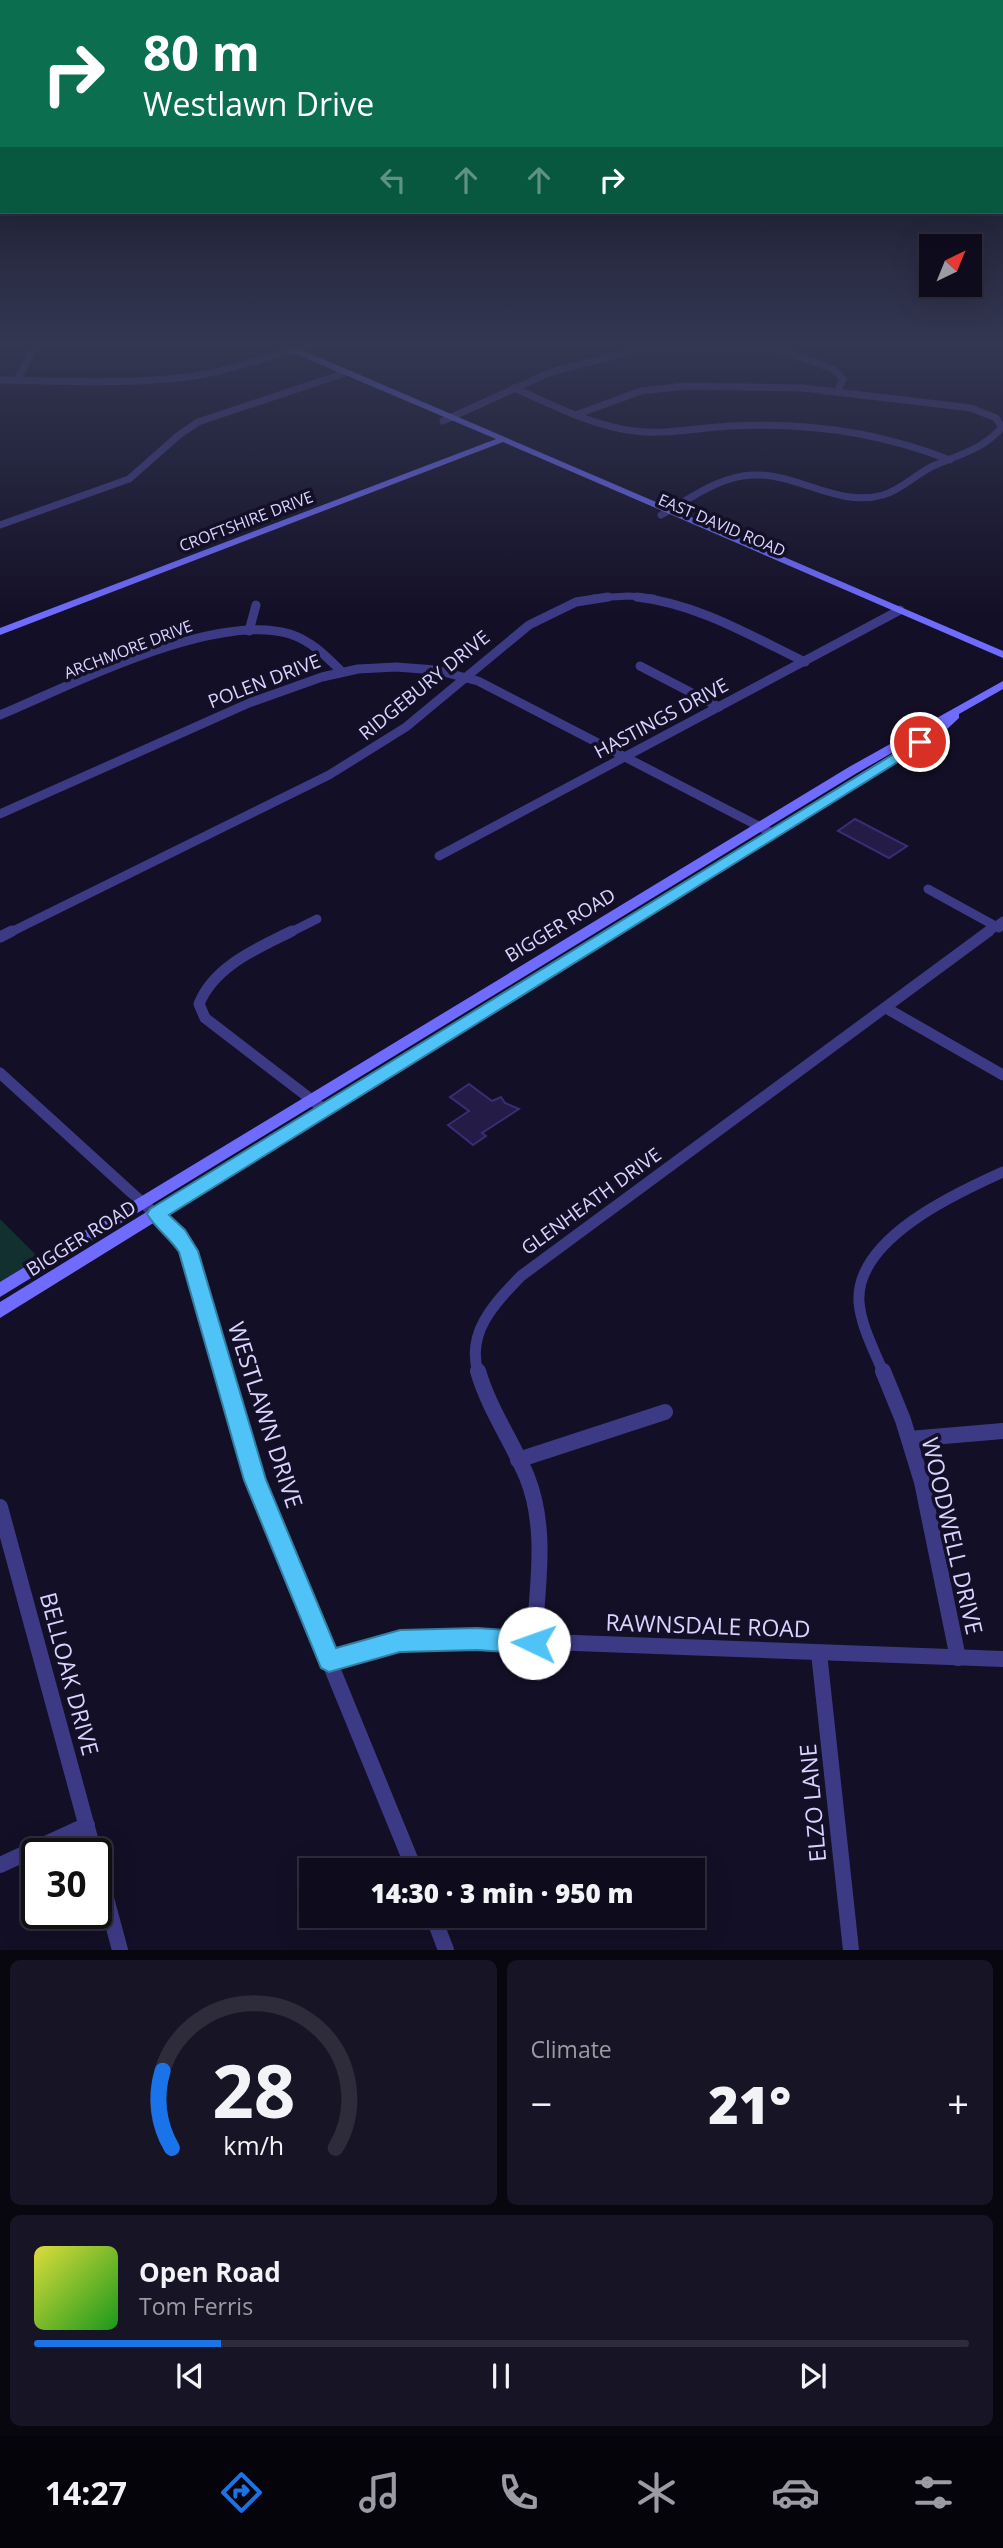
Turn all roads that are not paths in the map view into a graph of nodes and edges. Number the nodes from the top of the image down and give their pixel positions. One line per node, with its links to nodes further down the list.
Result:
1 (181, 434): 8 (street)
2 (482, 434): 5 (street, EAST DAVID ROAD)
3 (850, 434): 6 (street)
4 (995, 434): 6 (street)
5 (498, 441): 7 (street, EAST DAVID ROAD); 12 (street, CROFTSHIRE DRIVE)
6 (950, 460): 7 (street)
7 (665, 513): 10 (street, EAST DAVID ROAD)
8 (0, 525)
9 (256, 605): 11 (street)
10 (895, 613): 13 (street, EAST DAVID ROAD); 14 (street, HASTINGS DRIVE); 15 (street, EAST DAVID ROAD)
11 (249, 631): 17 (street, ARCHMORE DRIVE); 21 (street, ARCHMORE DRIVE)
12 (0, 632)
13 (1003, 655)
14 (805, 662): 18 (street, RIDGEBURY DRIVE); 20 (street, HASTINGS DRIVE)
15 (1003, 664)
16 (640, 666): 20 (street)
17 (341, 671): 18 (street, POLEN DRIVE); 23 (street, POLEN DRIVE)
18 (465, 677): 22 (street, POLEN DRIVE); 29 (street, RIDGEBURY DRIVE)
19 (1003, 684): 24 (street, BIGGER ROAD)
20 (719, 707): 22 (street, HASTINGS DRIVE)
21 (0, 715)
22 (625, 756): 24 (street, POLEN DRIVE); 25 (street, HASTINGS DRIVE)
23 (0, 814)
24 (766, 830): 33 (street, BIGGER ROAD); 34 (street, BIGGER ROAD)
25 (439, 856)
26 (928, 889): 28 (street)
27 (317, 919): 33 (street)
28 (1001, 925): 30 (street, GLENHEATH DRIVE)
29 (0, 937)
30 (886, 1007): 32 (street); 43 (street, GLENHEATH DRIVE)
31 (0, 1073): 36 (street, WESTLAWN DRIVE)
32 (1003, 1076)
33 (310, 1100): 34 (street); 36 (street, BIGGER ROAD)
34 (325, 1110): 37 (street, BIGGER ROAD)
35 (1003, 1172): 42 (street, WOODWELL DRIVE)
36 (144, 1202): 37 (street, WESTLAWN DRIVE); 38 (street, BIGGER ROAD)
37 (156, 1214): 39 (street, BIGGER ROAD); 49 (street, WESTLAWN DRIVE)
38 (0, 1290)
39 (0, 1311)
40 (665, 1412): 43 (street)
41 (1003, 1431): 42 (street)
42 (909, 1439): 47 (street, WOODWELL DRIVE)
43 (519, 1460): 45 (street, GLENHEATH DRIVE)
44 (0, 1507): 50 (street, BELLOAK DRIVE)
45 (534, 1643): 46 (street, RAWNSDALE ROAD); 49 (street, RAWNSDALE ROAD)
46 (819, 1653): 47 (street, RAWNSDALE ROAD); 58 (street, ELZO LANE)
47 (958, 1658): 48 (street, RAWNSDALE ROAD)
48 (1003, 1659)
49 (329, 1661): 52 (street, WESTLAWN DRIVE)
50 (87, 1825): 51 (street, BELLOAK DRIVE); 53 (street)
51 (90, 1838)
52 (410, 1858)
53 (0, 1864)
54 (112, 1920): 56 (street)
55 (438, 1928): 57 (street)
56 (120, 1950)
57 (446, 1950)
58 (851, 1950)

